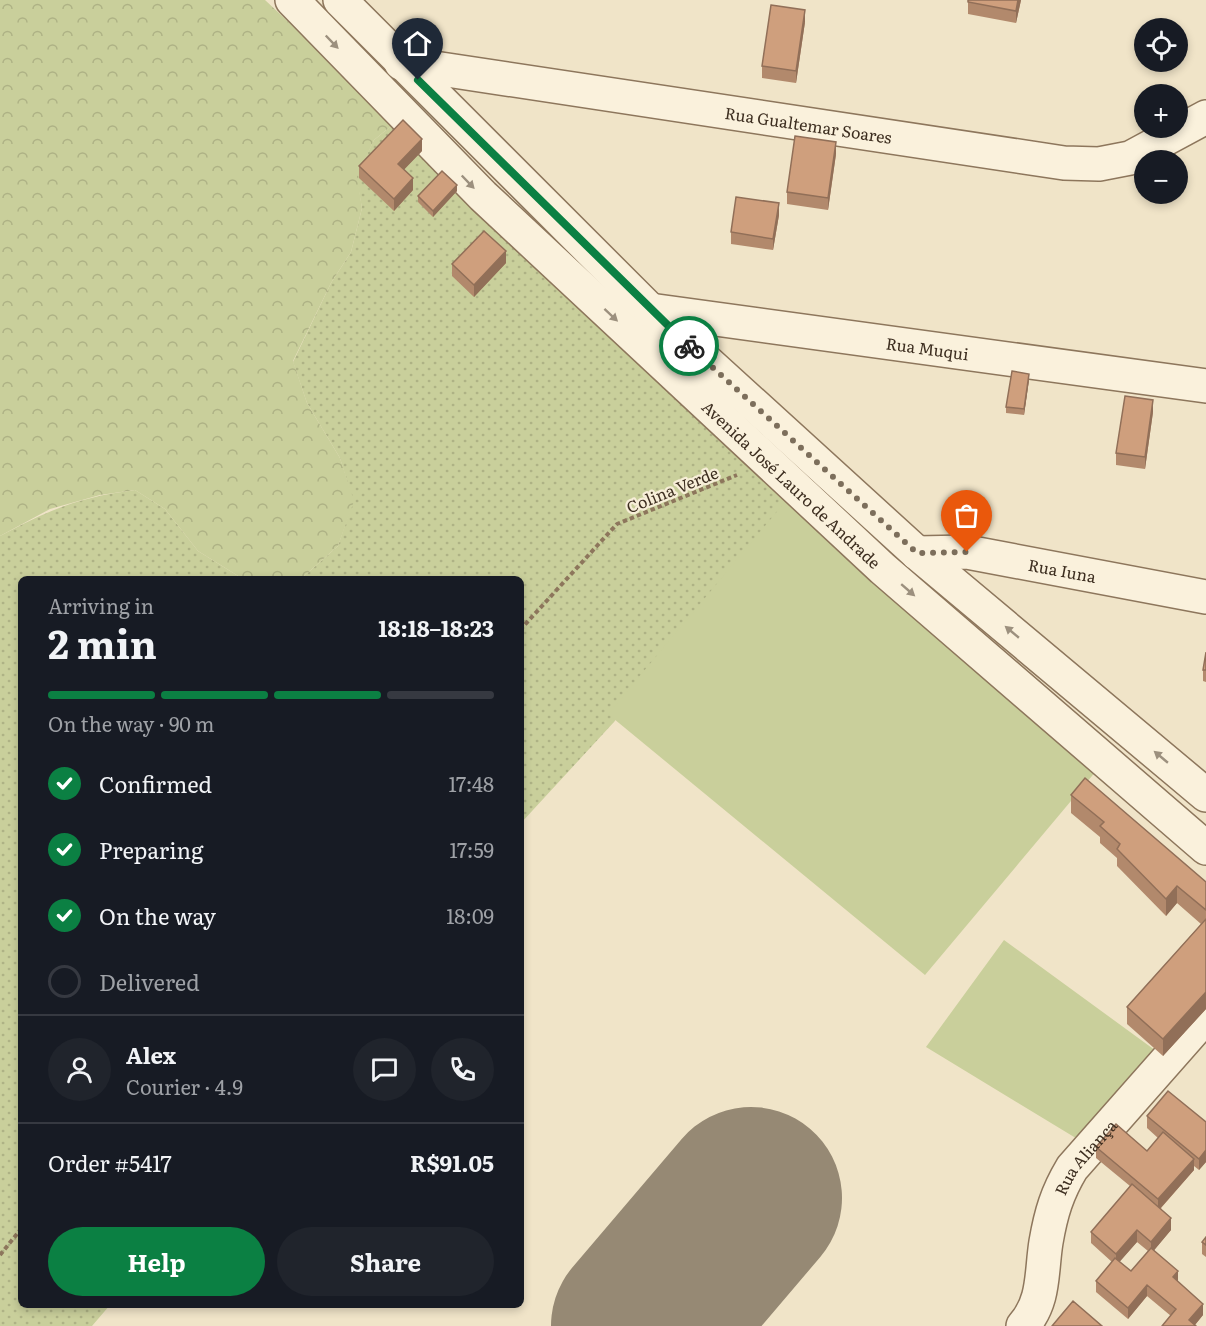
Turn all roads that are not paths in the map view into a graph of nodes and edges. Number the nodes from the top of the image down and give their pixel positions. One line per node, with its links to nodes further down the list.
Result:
1 (291, 0): 10 (street, Avenida José Lauro de Andrade, one-way to 10)
2 (340, 0): 3 (street, Avenida José Lauro de Andrade)
3 (401, 63): 4 (street, Rua Gualtemar Soares); 5 (street, Avenida José Lauro de Andrade)
4 (1206, 117)
5 (650, 310): 6 (street, Rua Muqui); 7 (street, Avenida José Lauro de Andrade)
6 (1206, 386)
7 (917, 553): 8 (street, Rua Iuna); 9 (street, Avenida José Lauro de Andrade, one-way to 7)
8 (1206, 597)
9 (1206, 795)
10 (1206, 848)
11 (1206, 1016): 12 (street, Rua Aliança)
12 (1023, 1326)

